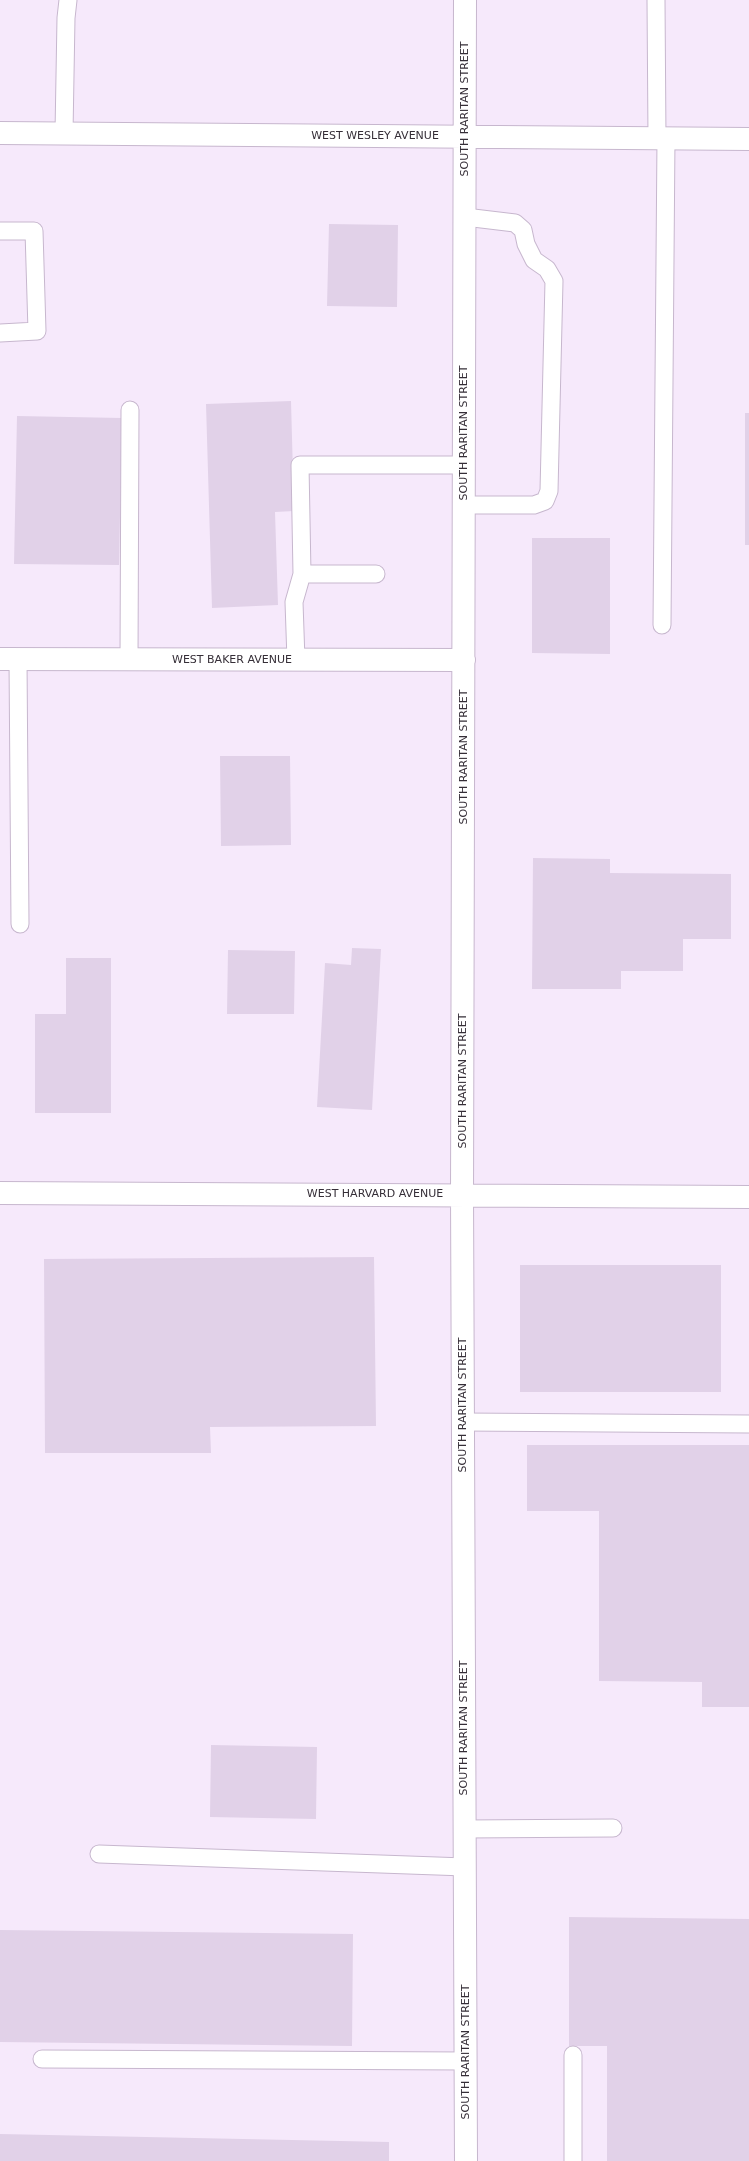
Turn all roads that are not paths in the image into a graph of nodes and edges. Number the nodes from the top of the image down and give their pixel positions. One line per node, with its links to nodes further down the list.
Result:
1 (68, 0): 5 (lane)
2 (465, 0): 6 (street, SOUTH RARITAN STREET)
3 (656, 0): 7 (lane)
4 (0, 133): 5 (street, WEST WESLEY AVENUE)
5 (64, 133): 6 (street, WEST WESLEY AVENUE)
6 (465, 136): 7 (street, WEST WESLEY AVENUE); 9 (street, SOUTH RARITAN STREET)
7 (661, 138): 8 (street, WEST WESLEY AVENUE); 17 (lane)
8 (749, 139)
9 (465, 217): 13 (street, SOUTH RARITAN STREET); 14 (lane)
10 (0, 231): 11 (lane)
11 (0, 333)
12 (130, 410): 19 (lane)
13 (464, 465): 14 (street, SOUTH RARITAN STREET); 15 (lane)
14 (464, 504): 21 (street, SOUTH RARITAN STREET)
15 (302, 574): 16 (lane); 20 (lane)
16 (376, 574)
17 (662, 624)
18 (9, 659): 19 (street, WEST BAKER AVENUE); 22 (lane)
19 (129, 660): 20 (street, WEST BAKER AVENUE)
20 (296, 660): 21 (street, WEST BAKER AVENUE)
21 (464, 660): 24 (street, SOUTH RARITAN STREET)
22 (20, 924)
23 (0, 1193): 24 (street, WEST HARVARD AVENUE)
24 (462, 1194): 25 (street, WEST HARVARD AVENUE); 26 (street, SOUTH RARITAN STREET)
25 (749, 1197)
26 (463, 1422): 27 (lane); 29 (street, SOUTH RARITAN STREET)
27 (749, 1424)
28 (613, 1828): 29 (lane)
29 (465, 1829): 31 (street, SOUTH RARITAN STREET)
30 (100, 1854): 31 (lane)
31 (465, 1867): 34 (street, SOUTH RARITAN STREET)
32 (574, 2055): 36 (lane)
33 (42, 2059): 34 (lane)
34 (466, 2061): 35 (street, SOUTH RARITAN STREET)
35 (466, 2161)
36 (574, 2161)

